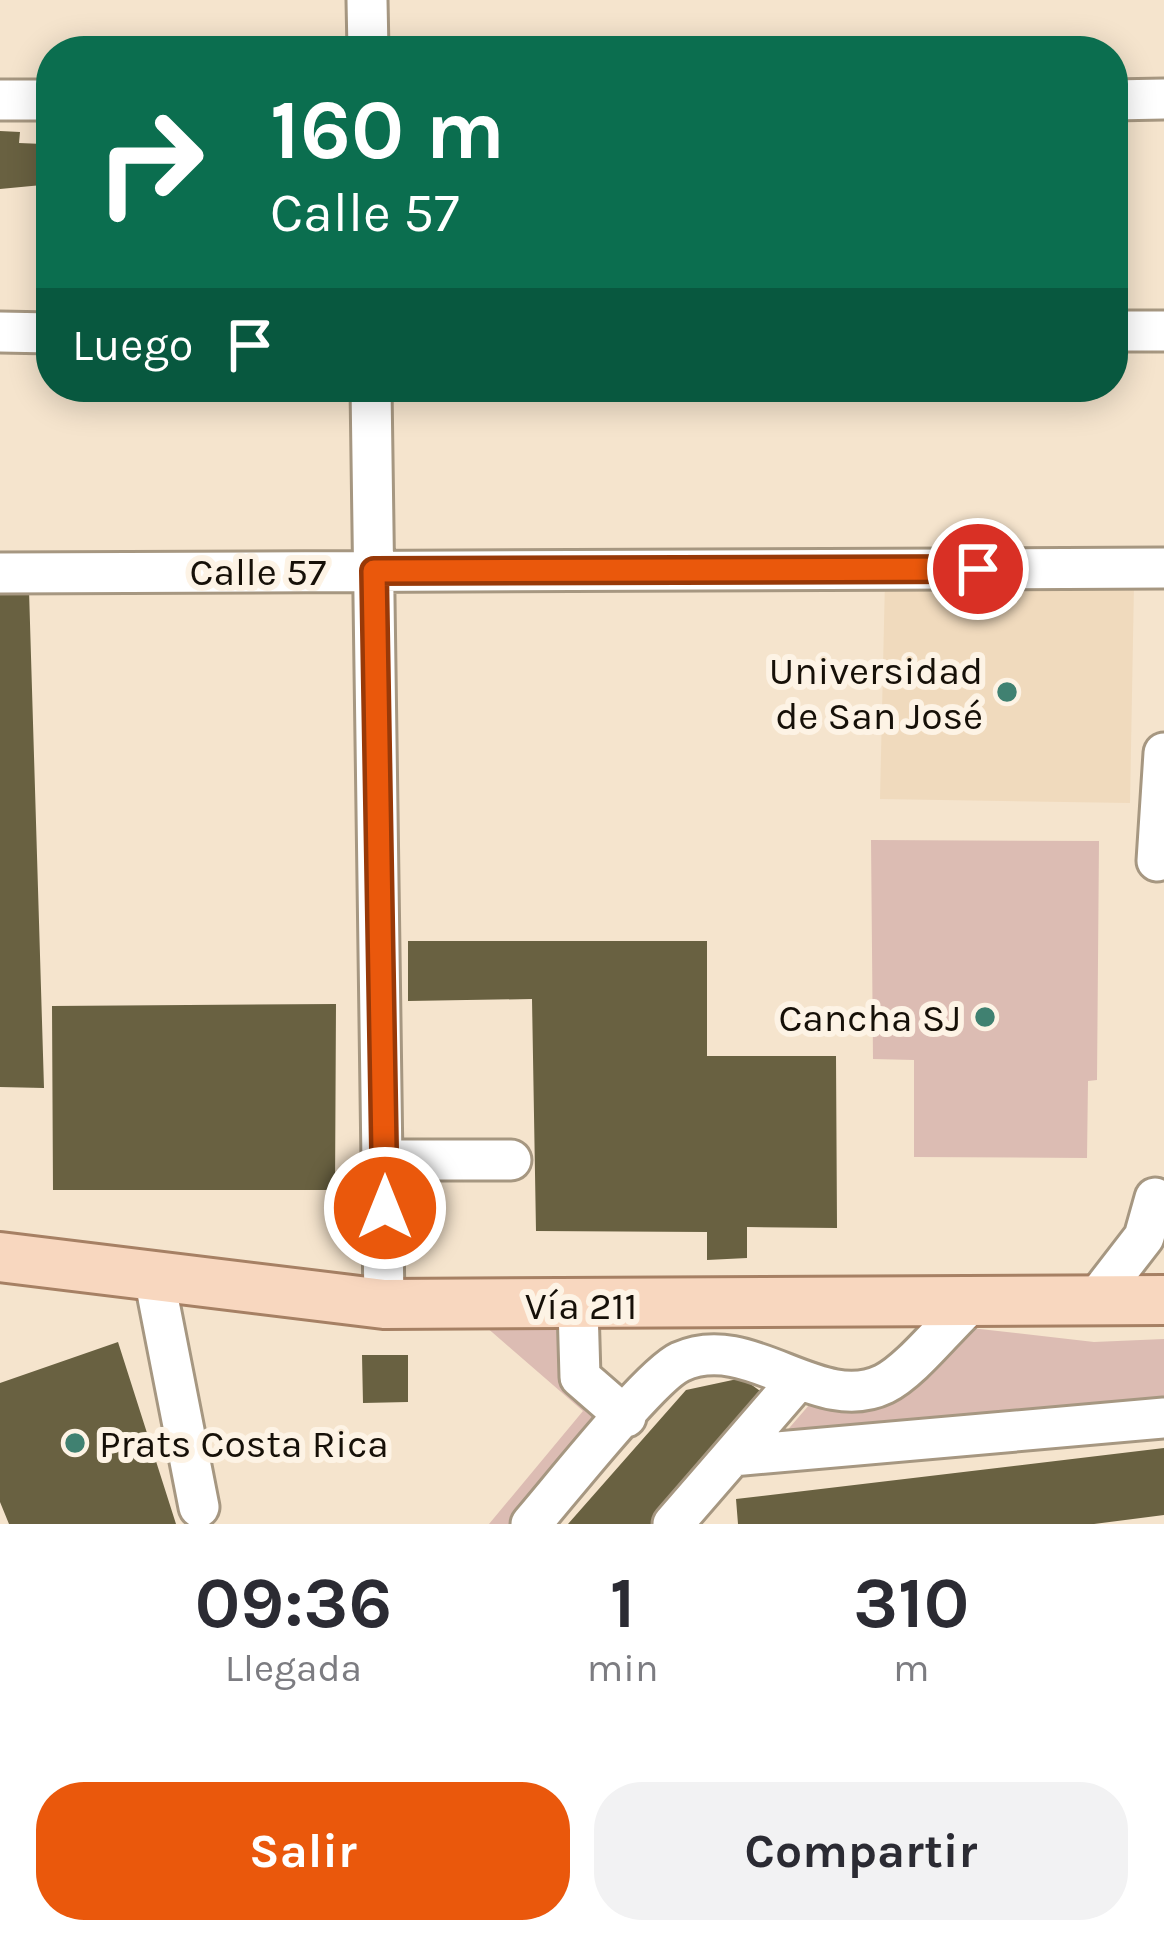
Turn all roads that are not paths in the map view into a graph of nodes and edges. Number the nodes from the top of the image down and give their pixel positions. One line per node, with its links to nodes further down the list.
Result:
1 (367, 0): 2 (street)
2 (368, 36)
3 (1164, 99): 6 (street)
4 (0, 100): 5 (street)
5 (36, 100)
6 (1128, 100)
7 (1128, 331): 8 (street)
8 (1164, 331)
9 (0, 332): 10 (street)
10 (36, 332)
11 (371, 402): 13 (street)
12 (1164, 568): 13 (street, Calle 57)
13 (374, 571): 14 (street, Calle 57); 17 (street)
14 (0, 573)
15 (1164, 753): 16 (street)
16 (1157, 861)
17 (385, 1160): 18 (street); 25 (street)
18 (511, 1160)
19 (1164, 1209): 24 (street)
20 (0, 1257): 21 (main road, Vía 211)
21 (154, 1277): 25 (main road, Vía 211); 31 (street)
22 (1164, 1300): 24 (main road, Vía 211)
23 (971, 1303): 24 (main road, Vía 211); 26 (main road, Vía 211); 27 (street)
24 (1093, 1303)
25 (384, 1304): 26 (main road, Vía 211)
26 (578, 1307): 28 (street)
27 (797, 1381): 28 (street); 30 (street)
28 (626, 1417): 32 (street)
29 (1164, 1418): 30 (street)
30 (732, 1456): 33 (street)
31 (199, 1507)
32 (531, 1524)
33 (673, 1524)

